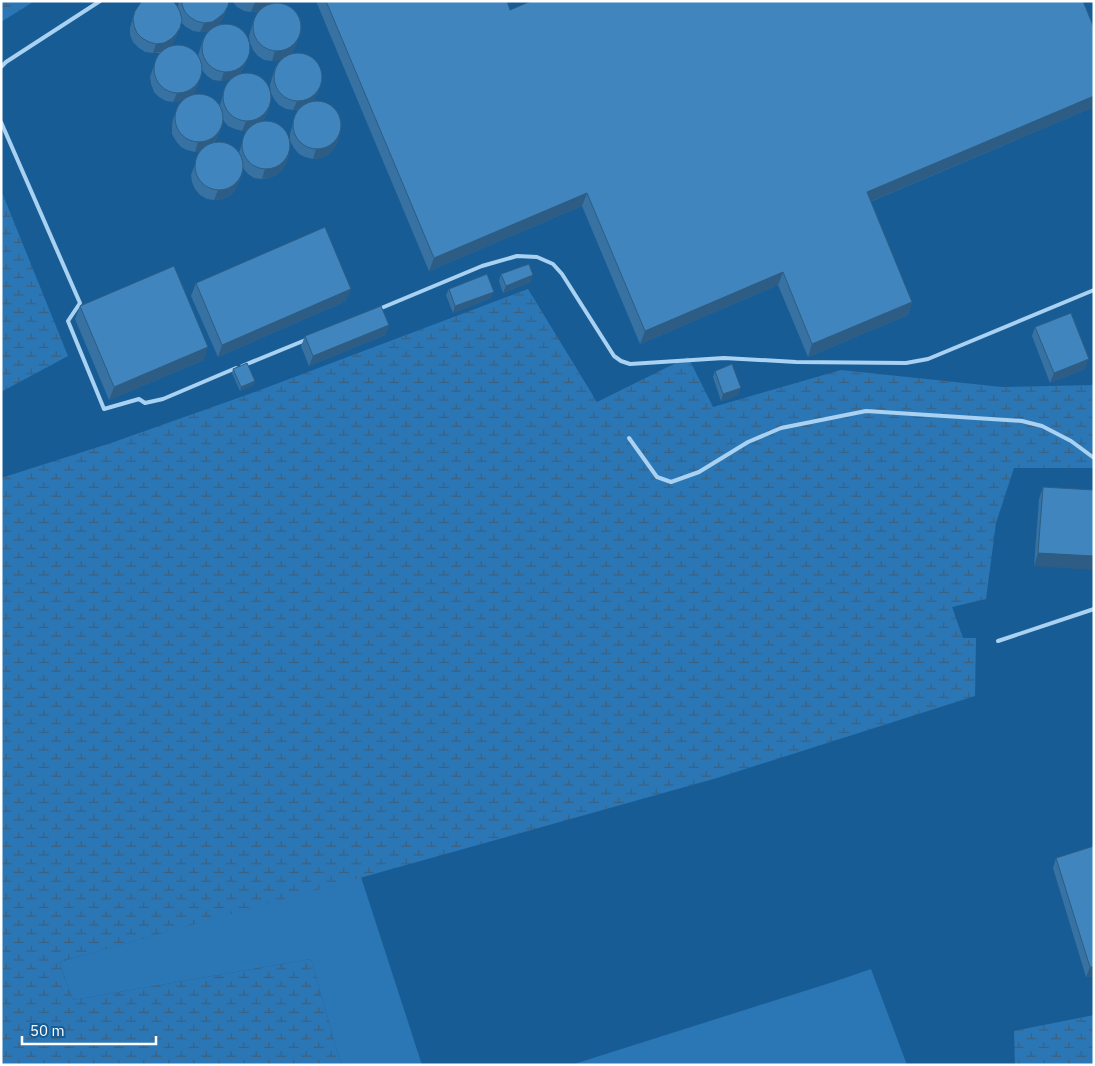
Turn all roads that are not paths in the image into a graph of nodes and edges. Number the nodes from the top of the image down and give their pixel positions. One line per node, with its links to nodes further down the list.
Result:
1 (100, 1): 2 (lane)
2 (1, 67)
3 (1, 122): 6 (lane)
4 (1094, 290): 5 (lane)
5 (372, 312)
6 (309, 338)
7 (629, 438): 8 (lane)
8 (1094, 458)
9 (1094, 609): 10 (lane)
10 (998, 641)

